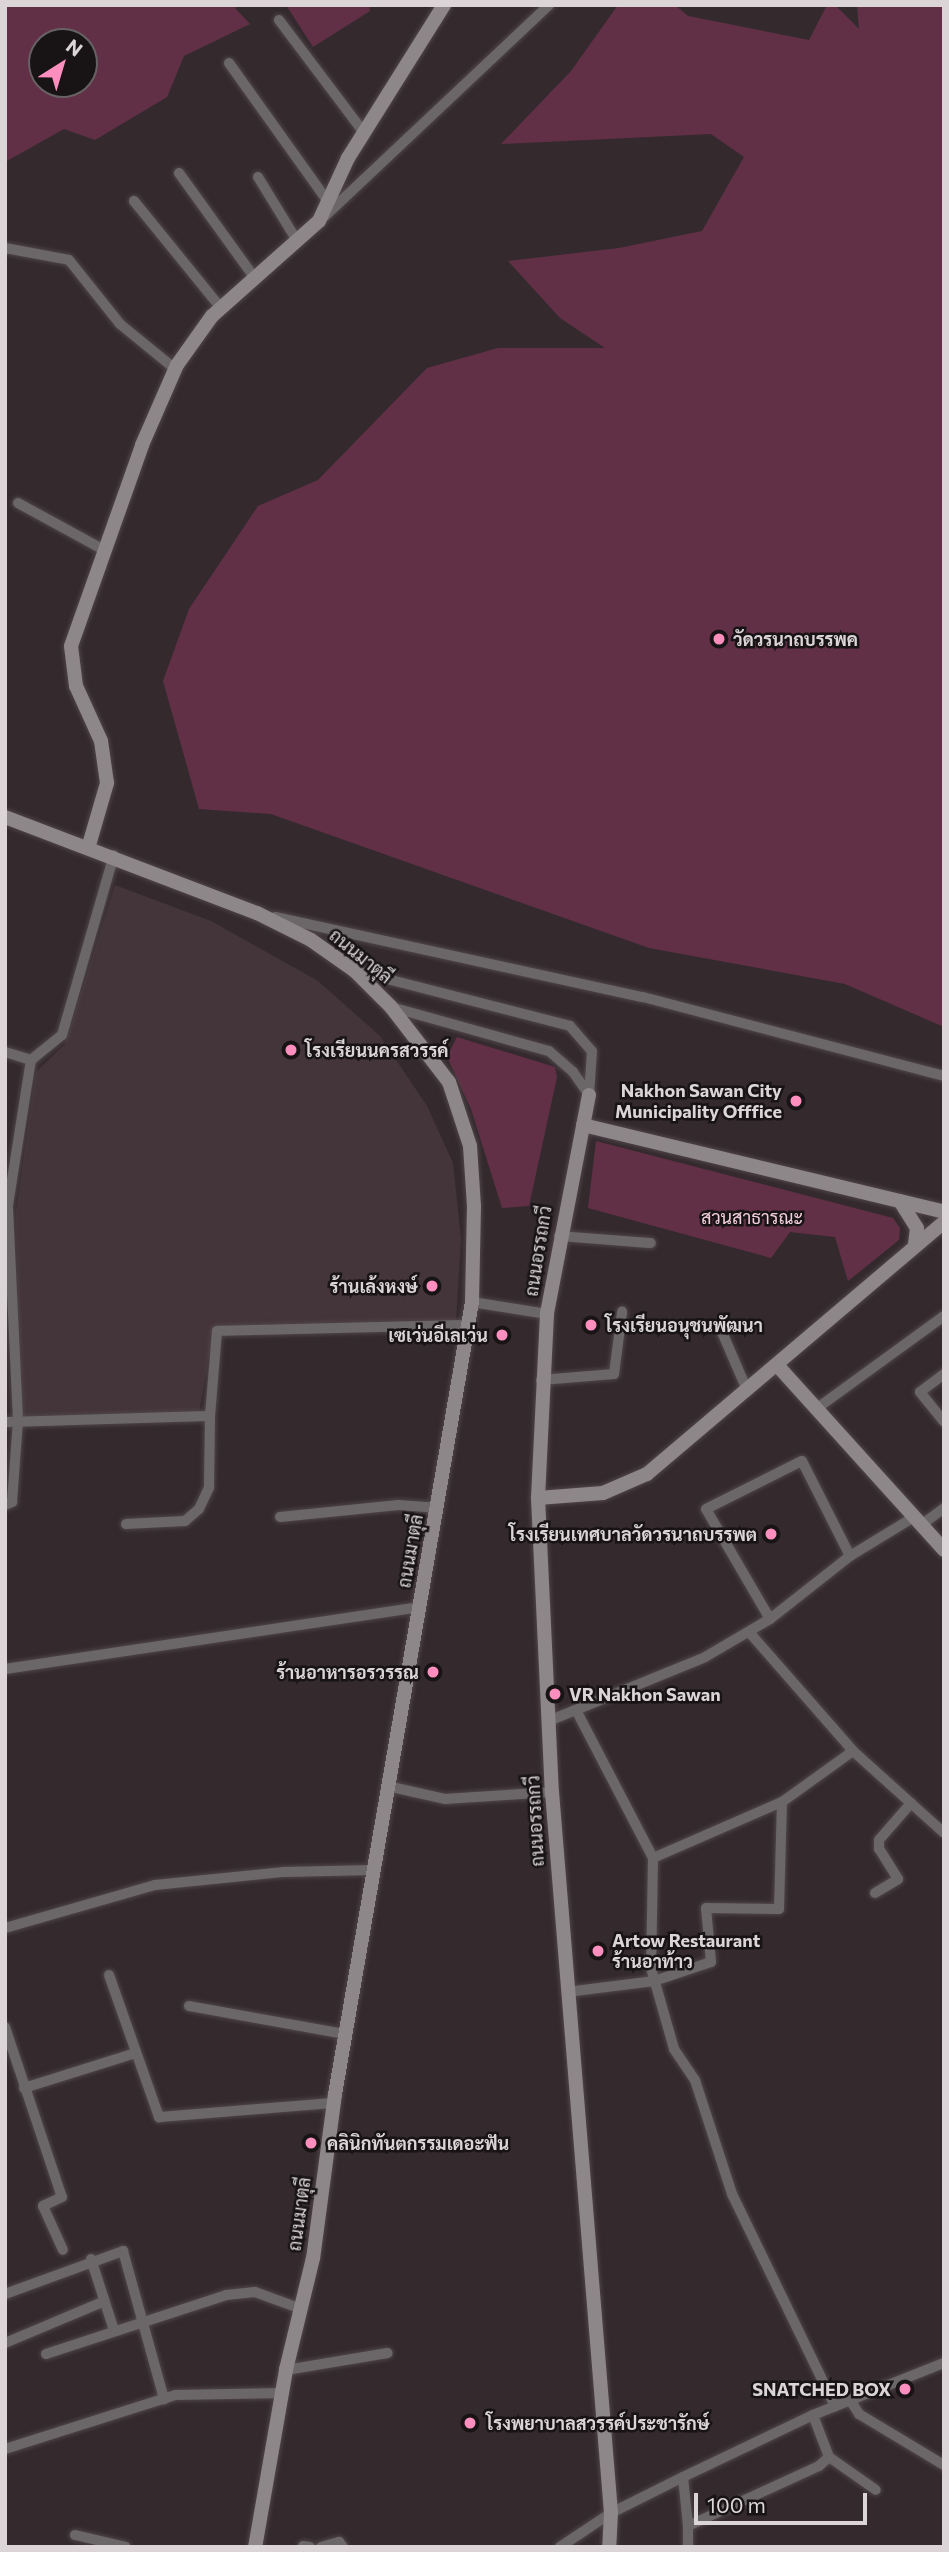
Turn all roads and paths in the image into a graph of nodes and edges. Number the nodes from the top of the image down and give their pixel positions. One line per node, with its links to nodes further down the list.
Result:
1 (444, 5): 5 (street)
2 (548, 5): 10 (street)
3 (279, 20): 5 (street)
4 (229, 63): 9 (street)
5 (364, 133): 9 (street)
6 (179, 173): 13 (street)
7 (258, 177): 11 (street)
8 (134, 201): 14 (street)
9 (328, 202): 10 (street)
10 (319, 221): 11 (street)
11 (296, 239): 13 (street)
12 (5, 248): 15 (street)
13 (254, 277): 14 (street)
14 (221, 308): 15 (street)
15 (175, 369): 17 (street)
16 (18, 503): 17 (street)
17 (104, 550): 19 (street)
18 (5, 817): 19 (street, ถนนมาตุลี)
19 (89, 845): 20 (street, ถนนมาตุลี)
20 (114, 855): 21 (street, ถนนมาตุลี); 25 (street)
21 (257, 913): 22 (street, ถนนมาตุลี); 26 (street)
22 (355, 971): 23 (street, ถนนมาตุลี); 27 (street)
23 (391, 1007): 27 (street); 36 (street, ถนนมาตุลี)
24 (5, 1052): 25 (street)
25 (31, 1060): 30 (street)
26 (944, 1076)
27 (589, 1095): 28 (street, ถนนอรรถกวี)
28 (583, 1125): 29 (street); 33 (street, ถนนอรรถกวี)
29 (900, 1201): 31 (street); 35 (street)
30 (7, 1205): 42 (street)
31 (944, 1212)
32 (944, 1222): 35 (street)
33 (559, 1236): 34 (street); 38 (street, ถนนอรรถกวี)
34 (651, 1243)
35 (915, 1244): 43 (street)
36 (472, 1303): 38 (street); 40 (street, ถนนมาตุลี)
37 (622, 1312): 45 (street)
38 (547, 1314): 45 (street, ถนนอรรถกวี)
39 (944, 1316): 47 (street)
40 (468, 1325): 48 (street); 54 (street, ถนนมาตุลี)
41 (719, 1325): 46 (street)
42 (9, 1327): 49 (street)
43 (777, 1365): 46 (street); 47 (street)
44 (944, 1374): 51 (street)
45 (541, 1380): 52 (street, ถนนอรรถกวี)
46 (747, 1390): 52 (street)
47 (816, 1409): 57 (street)
48 (210, 1416): 49 (street); 58 (street)
49 (18, 1420): 50 (street); 53 (street)
50 (5, 1422)
51 (944, 1422)
52 (538, 1498): 66 (street, ถนนอรรถกวี)
53 (5, 1505)
54 (437, 1508): 56 (street); 61 (street, ถนนมาตุลี)
55 (944, 1508): 57 (street)
56 (280, 1517)
57 (917, 1521): 59 (street); 60 (street)
58 (126, 1524)
59 (944, 1550)
60 (850, 1556): 62 (street); 62 (street)
61 (420, 1607): 64 (street); 68 (street, ถนนมาตุลี)
62 (770, 1619): 63 (street)
63 (748, 1632): 65 (street); 67 (street)
64 (5, 1670)
65 (576, 1710): 66 (street); 73 (street)
66 (551, 1720): 69 (street, ถนนอรรถกวี)
67 (853, 1751): 70 (street); 71 (street)
68 (387, 1786): 69 (street); 74 (street, ถนนมาตุลี)
69 (552, 1792): 79 (street, ถนนอรรถกวี)
70 (782, 1802): 73 (street); 78 (street)
71 (911, 1803): 72 (street); 75 (street)
72 (944, 1833)
73 (653, 1858): 78 (street)
74 (374, 1870): 76 (street); 82 (street, ถนนมาตุลี)
75 (876, 1893)
76 (5, 1928)
77 (109, 1975): 83 (street)
78 (654, 1981): 79 (street); 101 (street)
79 (567, 1992): 108 (street, ถนนอรรถกวี)
80 (189, 2006): 82 (street)
81 (5, 2027): 84 (street)
82 (345, 2035): 85 (street, ถนนมาตุลี)
83 (136, 2053): 84 (street); 85 (street)
84 (24, 2088): 86 (street)
85 (333, 2103): 90 (street, ถนนมาตุลี)
86 (63, 2250)
87 (90, 2259): 88 (street); 89 (street); 91 (street)
88 (5, 2294)
89 (105, 2301): 92 (street); 93 (street)
90 (299, 2308): 91 (street); 97 (street, ถนนมาตุลี)
91 (142, 2320): 92 (street); 99 (street)
92 (114, 2330): 95 (street)
93 (5, 2343)
94 (388, 2353): 97 (street)
95 (46, 2354)
96 (944, 2362): 100 (street)
97 (286, 2370): 98 (street, ถนนมาตุลี)
98 (285, 2393): 99 (street); 112 (street, ถนนมาตุลี)
99 (164, 2399): 103 (street)
100 (850, 2400): 101 (street); 105 (street)
101 (835, 2406): 102 (street)
102 (813, 2414): 104 (street); 106 (street)
103 (5, 2449)
104 (829, 2456): 107 (street); 109 (street)
105 (944, 2465)
106 (683, 2477): 108 (street); 109 (street)
107 (876, 2490)
108 (611, 2513): 115 (street); 116 (street, ถนนอรรถกวี)
109 (688, 2526): 117 (street)
110 (75, 2535): 111 (street)
111 (126, 2547)
112 (255, 2547)
113 (321, 2547): 114 (street)
114 (343, 2547)
115 (560, 2547)
116 (609, 2547)
117 (688, 2547)

